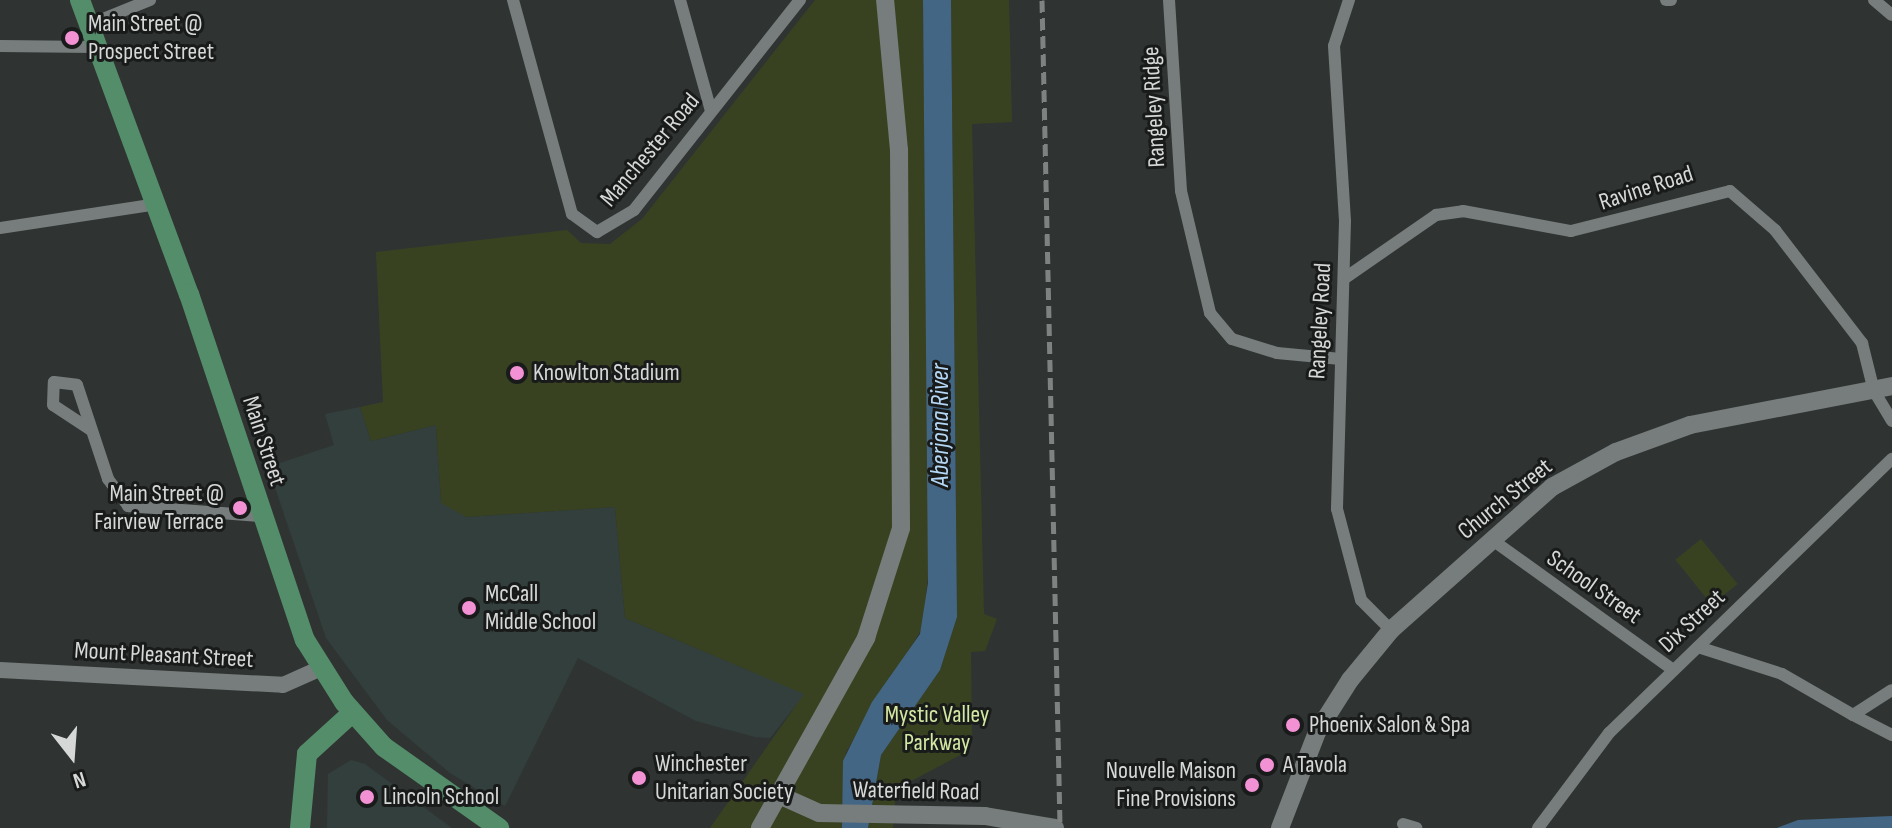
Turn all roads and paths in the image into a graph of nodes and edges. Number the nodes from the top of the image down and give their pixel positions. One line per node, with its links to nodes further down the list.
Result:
1 (80, 0): 11 (main road, Main Street)
2 (150, 0): 11 (street)
3 (513, 0): 14 (street, Manchester Road)
4 (680, 0): 14 (street)
5 (800, 0): 14 (street, Manchester Road)
6 (885, 0): 34 (main road)
7 (1169, 0): 18 (street, Rangeley Ridge)
8 (1349, 0): 17 (street, Rangeley Road)
9 (1874, 0): 10 (street)
10 (1892, 15)
11 (88, 25): 13 (main road, Main Street)
12 (0, 46): 13 (street)
13 (95, 47): 15 (main road, Main Street)
14 (711, 111)
15 (157, 204): 16 (street); 23 (main road, Main Street)
16 (0, 228)
17 (1345, 278): 18 (street, Rangeley Road); 19 (street, Ravine Road)
18 (1341, 359): 25 (street, Rangeley Road)
19 (1883, 389): 20 (street); 24 (main road, Church Street)
20 (1892, 421)
21 (91, 430): 23 (street)
22 (1892, 459): 26 (street, Dix Street)
23 (260, 516): 27 (main road, Main Street)
24 (1491, 539): 25 (main road, Church Street); 28 (street, School Street)
25 (1391, 630): 40 (main road, Church Street)
26 (1698, 647): 28 (street, Dix Street); 32 (street)
27 (321, 668): 29 (street, Mount Pleasant Street); 31 (main road, Main Street)
28 (1672, 669): 41 (street, Dix Street)
29 (0, 670)
30 (1892, 690): 32 (street)
31 (352, 713): 36 (main road); 37 (main road, Main Street)
32 (1853, 715): 33 (street)
33 (1892, 735)
34 (779, 795): 35 (main road, Waterfield Road); 38 (main road)
35 (966, 821): 39 (main road, Waterfield Road)
36 (300, 828)
37 (499, 828)
38 (760, 828)
39 (1055, 828)
40 (1280, 828)
41 (1538, 828)

